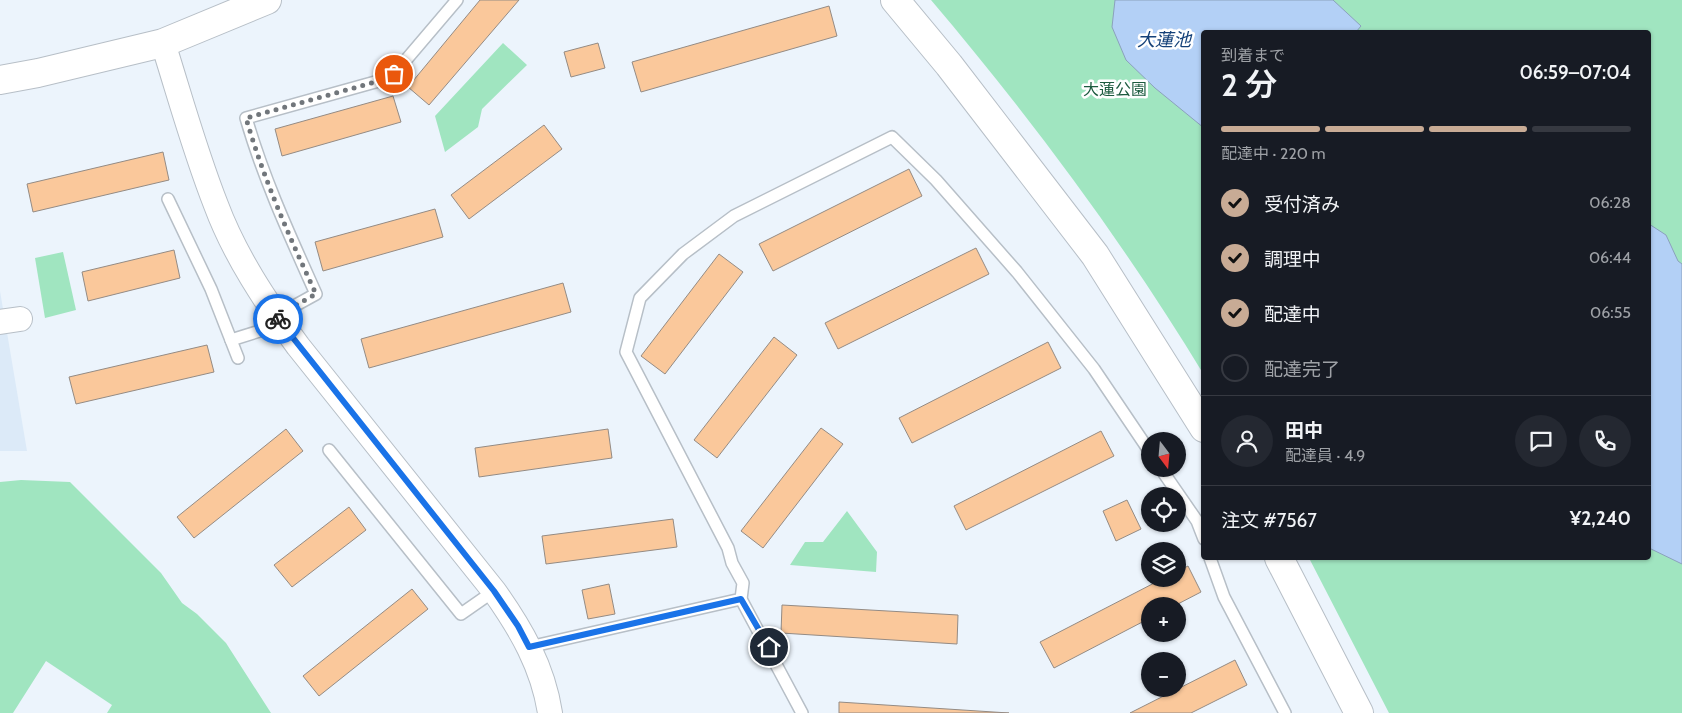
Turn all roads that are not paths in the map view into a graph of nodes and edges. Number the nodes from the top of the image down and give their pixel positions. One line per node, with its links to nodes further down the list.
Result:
1 (267, 0): 4 (street)
2 (457, 0): 7 (lane)
3 (896, 0): 10 (street)
4 (162, 43): 5 (street); 7 (street)
5 (0, 80)
6 (168, 200): 8 (lane)
7 (279, 320): 8 (lane); 17 (street)
8 (231, 340): 9 (lane)
9 (238, 358)
10 (1201, 423)
11 (1141, 439): 18 (lane)
12 (329, 450): 17 (lane)
13 (1168, 478): 14 (lane)
14 (1200, 519)
15 (1211, 560): 22 (lane)
16 (1280, 560): 23 (street)
17 (494, 591): 19 (street)
18 (741, 599): 19 (lane); 21 (lane)
19 (529, 647): 20 (street)
20 (550, 713)
21 (802, 713)
22 (1285, 713)
23 (1359, 713)

